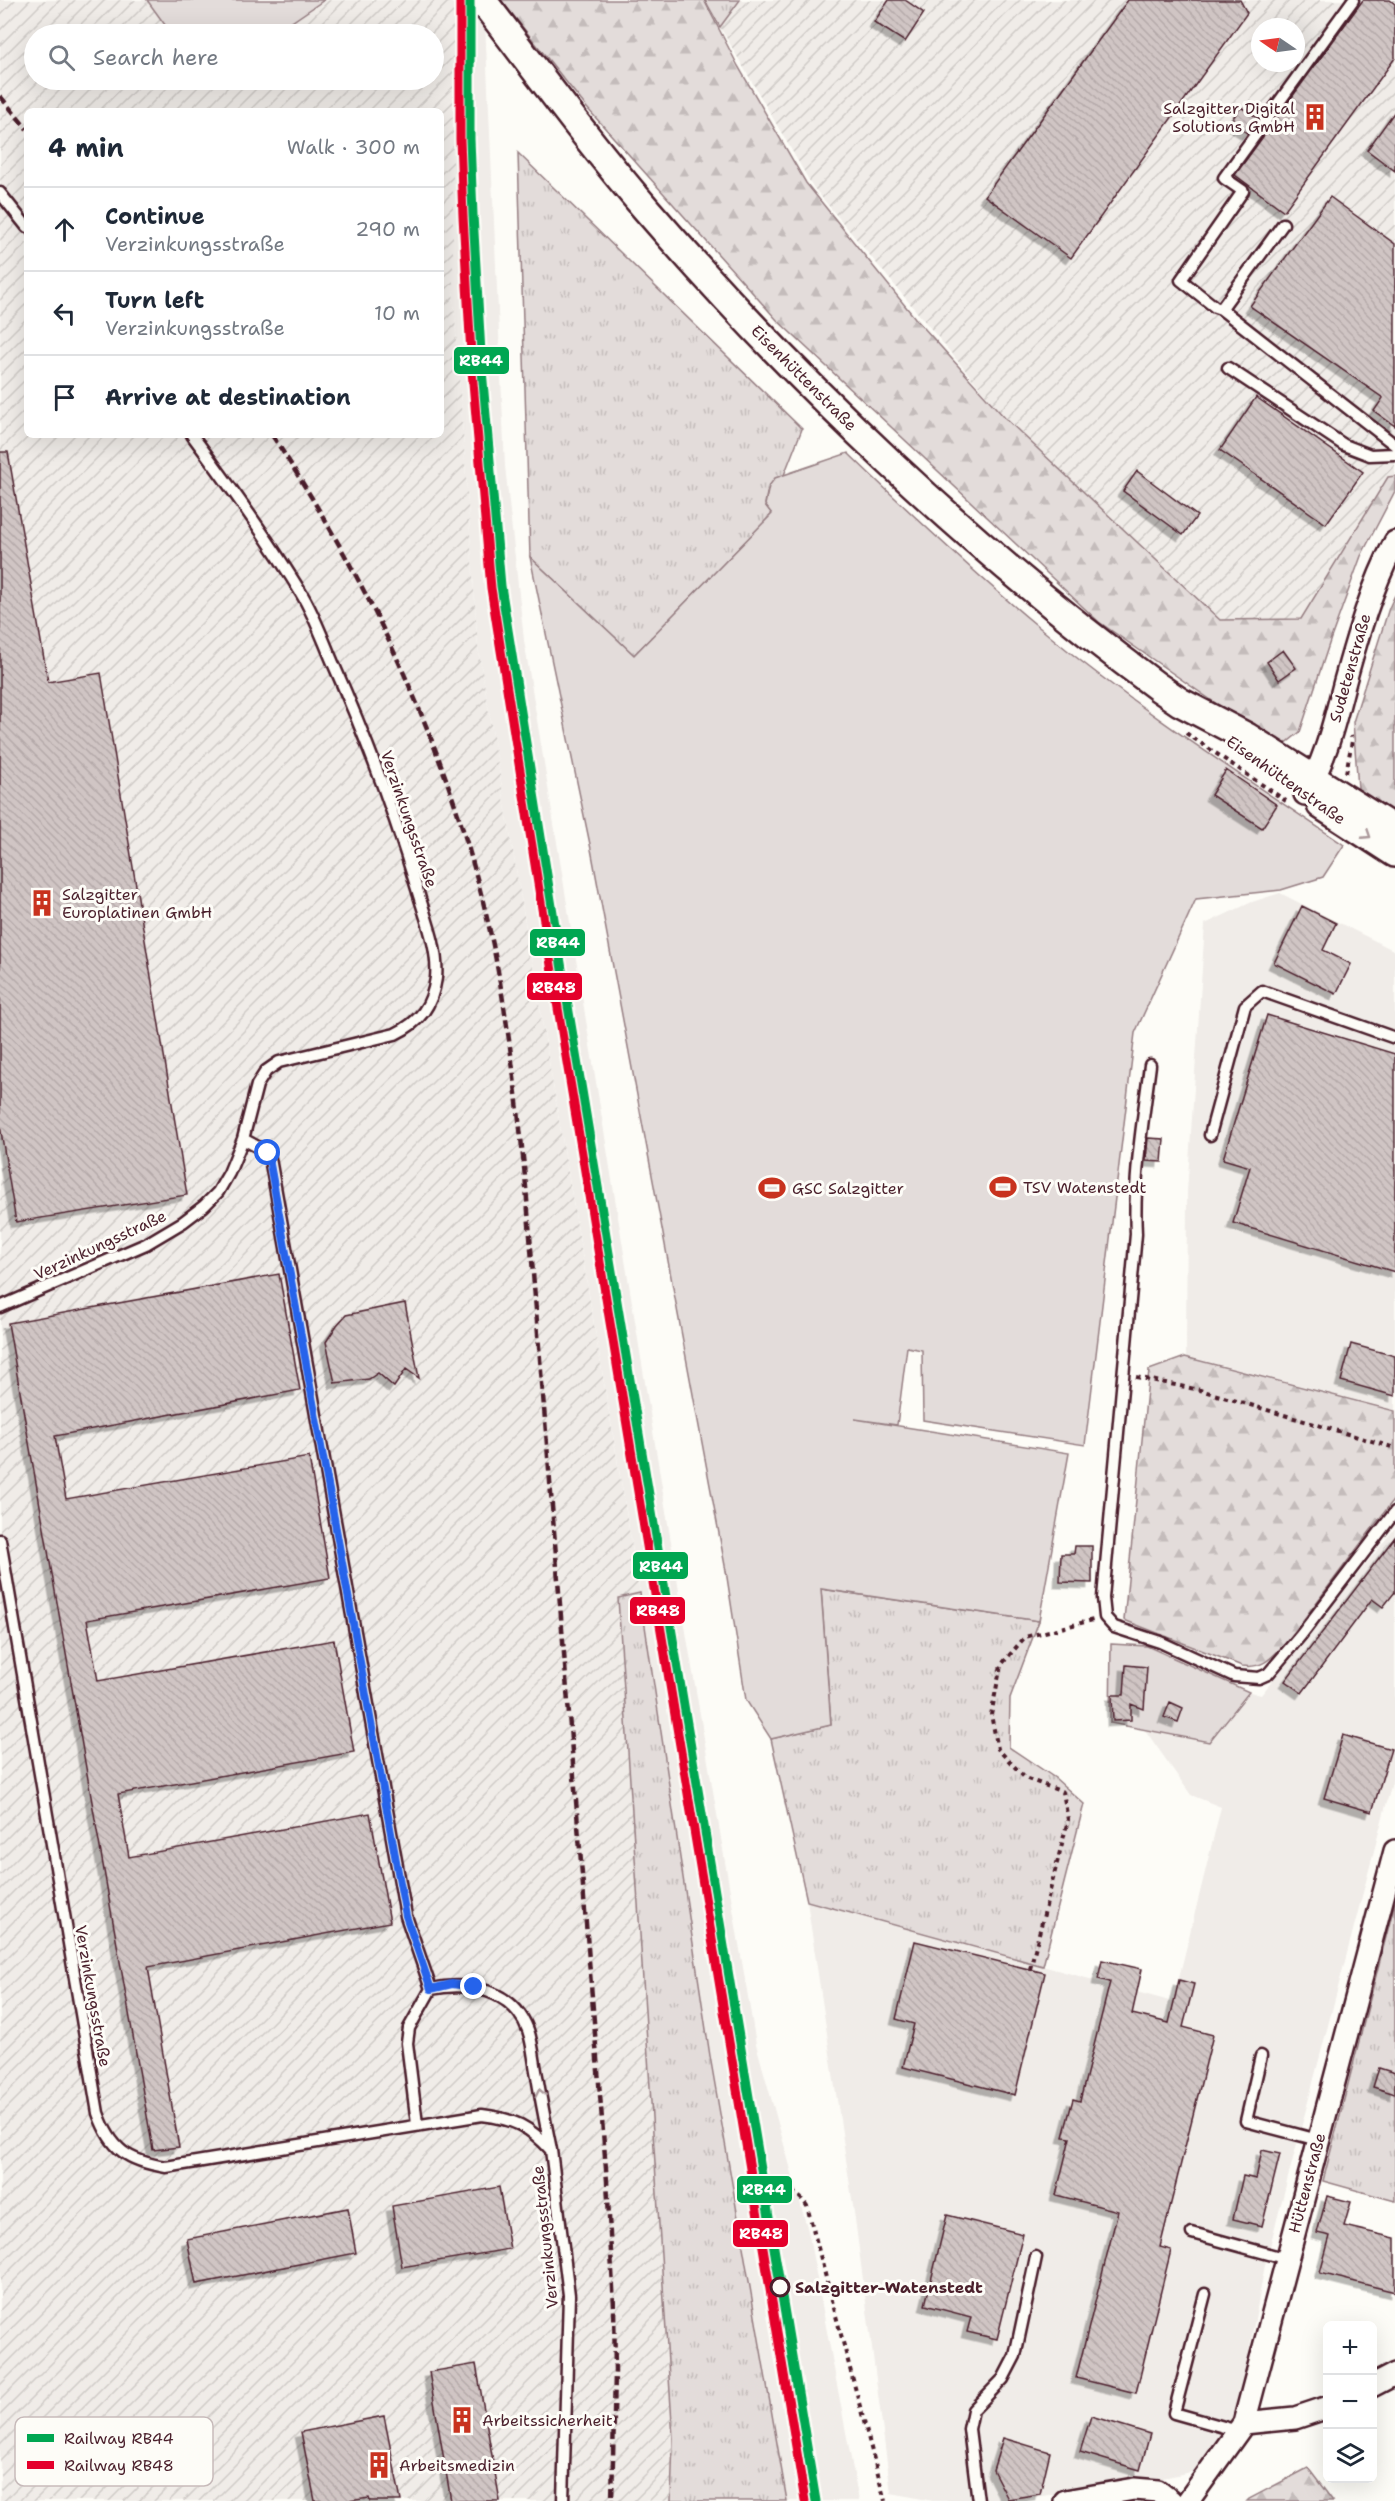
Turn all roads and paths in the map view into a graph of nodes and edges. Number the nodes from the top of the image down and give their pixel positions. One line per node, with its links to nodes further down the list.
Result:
1 (482, 0): 12 (street, Eisenhüttenstraße)
2 (1353, 0): 6 (lane)
3 (0, 193): 4 (lane)
4 (24, 222)
5 (1283, 224): 6 (lane)
6 (1221, 309): 9 (lane)
7 (1228, 368): 10 (lane)
8 (194, 438): 18 (lane, Verzinkungsstraße)
9 (1395, 446)
10 (1395, 454)
11 (1395, 542): 12 (street, Sudetenstraße)
12 (1309, 787): 13 (street, Eisenhüttenstraße); 14 (street, Eisenhüttenstraße, one-way to 14)
13 (1395, 830)
14 (1395, 853)
15 (1395, 1038): 17 (lane)
16 (1150, 1065): 20 (lane)
17 (1210, 1135)
18 (243, 1140): 19 (lane, Verzinkungsstraße); 27 (lane)
19 (0, 1307)
20 (1124, 1375): 21 (path); 24 (lane)
21 (1395, 1448)
22 (1395, 1512): 24 (lane)
23 (0, 1540): 29 (lane, Verzinkungsstraße)
24 (1105, 1617): 26 (path)
25 (1395, 1851): 30 (street, Hüttenstraße)
26 (1030, 1969)
27 (431, 1989): 29 (lane); 31 (lane, Verzinkungsstraße, one-way to 27)
28 (1262, 2056): 30 (lane)
29 (417, 2124): 31 (lane, Verzinkungsstraße)
30 (1318, 2140): 35 (street, Hüttenstraße)
31 (551, 2150): 41 (lane, Verzinkungsstraße)
32 (774, 2190): 42 (path)
33 (1192, 2234): 35 (lane)
34 (1036, 2257): 43 (lane)
35 (1287, 2259): 40 (street, Hüttenstraße)
36 (1205, 2294): 40 (lane)
37 (1395, 2374): 38 (street)
38 (1377, 2383)
39 (1323, 2409): 40 (street)
40 (1241, 2427): 46 (street, Hüttenstraße)
41 (563, 2501)
42 (885, 2501)
43 (978, 2501)
44 (1065, 2501): 45 (street)
45 (1171, 2501)
46 (1188, 2501)

